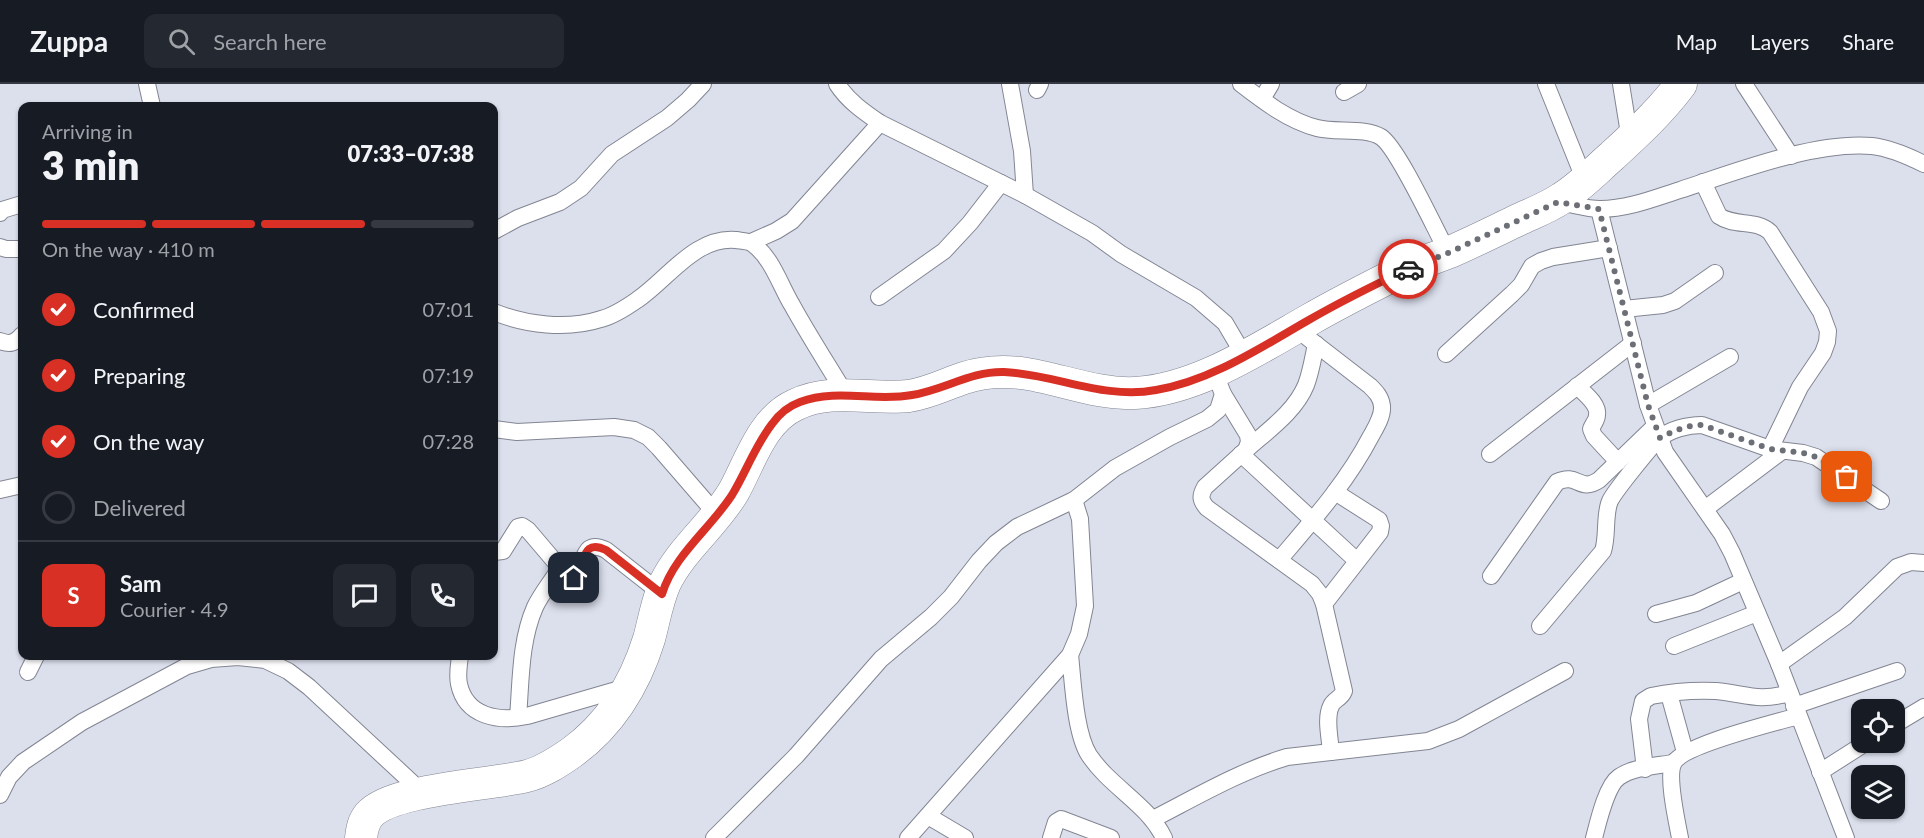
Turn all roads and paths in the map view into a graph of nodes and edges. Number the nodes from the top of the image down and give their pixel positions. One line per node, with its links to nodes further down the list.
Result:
1 (147, 84): 12 (street)
2 (703, 84): 25 (street)
3 (837, 84): 13 (street)
4 (1010, 84): 20 (street)
5 (1241, 84): 11 (street)
6 (1271, 84): 11 (street)
7 (1546, 84): 17 (street)
8 (1621, 84): 14 (street)
9 (1681, 84): 14 (highway)
10 (1743, 84): 15 (street)
11 (1262, 99): 28 (street)
12 (151, 102)
13 (880, 123): 19 (street); 26 (street)
14 (1630, 140): 17 (highway)
15 (1791, 156): 16 (street); 18 (street)
16 (1924, 164)
17 (1585, 181): 21 (highway)
18 (1703, 182): 23 (street); 46 (street)
19 (1001, 183): 20 (street); 30 (street)
20 (1025, 195): 38 (street)
21 (1558, 202): 23 (street); 28 (highway)
22 (18, 205): 24 (street)
23 (1599, 209): 27 (street)
24 (0, 213)
25 (498, 229)
26 (751, 242): 32 (street); 42 (street)
27 (1609, 248): 31 (street); 37 (street)
28 (1448, 253): 33 (highway)
29 (1715, 273): 31 (street)
30 (879, 297)
31 (1624, 309): 36 (street)
32 (498, 313)
33 (1305, 336): 38 (highway); 47 (street); 52 (street)
34 (18, 340): 35 (street)
35 (0, 341)
36 (1632, 343): 41 (street); 43 (street)
37 (1446, 354)
38 (1245, 357): 40 (highway)
39 (1730, 357): 43 (street)
40 (1219, 382): 42 (highway); 47 (street); 53 (street)
41 (1577, 386): 48 (street); 49 (street)
42 (846, 395): 56 (highway)
43 (1648, 405): 45 (street)
44 (498, 430): 56 (street)
45 (1657, 432): 46 (street); 49 (street); 55 (street); 69 (street)
46 (1776, 450): 54 (street); 55 (street)
47 (1243, 452): 57 (street); 59 (street)
48 (1490, 454)
49 (1618, 462): 63 (street)
50 (18, 485): 51 (street)
51 (0, 490)
52 (1335, 492): 57 (street); 60 (street)
53 (1074, 500): 71 (street); 96 (street)
54 (1881, 501)
55 (1705, 509): 64 (street)
56 (717, 515): 65 (highway)
57 (1312, 522): 59 (street); 60 (street)
58 (498, 552): 62 (street)
59 (1279, 560): 66 (street)
60 (1357, 561): 66 (street)
61 (1924, 563): 76 (street)
62 (560, 568): 65 (street); 84 (street)
63 (1491, 576)
64 (1743, 581): 67 (street); 68 (street)
65 (662, 594): 80 (highway)
66 (1324, 604): 86 (street)
67 (1756, 613): 70 (street); 76 (street)
68 (1656, 614)
69 (1540, 626)
70 (1674, 646)
71 (1070, 655): 93 (street); 94 (street)
72 (34, 660): 79 (street)
73 (208, 660): 92 (street)
74 (265, 660): 91 (street)
75 (460, 660): 84 (street)
76 (1779, 664): 82 (street)
77 (1565, 671): 86 (street)
78 (1897, 671): 82 (street)
79 (28, 672)
80 (630, 686): 84 (street); 91 (highway)
81 (1670, 694): 82 (street); 88 (street); 89 (street)
82 (1794, 705): 88 (street); 90 (street)
83 (1924, 706): 85 (street)
84 (518, 717)
85 (1905, 718)
86 (1331, 752): 94 (street)
87 (1851, 752): 90 (street)
88 (1679, 757): 89 (street); 103 (street)
89 (1645, 769): 102 (street)
90 (1820, 772): 104 (street)
91 (422, 792): 95 (highway)
92 (0, 795)
93 (928, 816): 97 (street); 98 (street)
94 (1153, 819): 101 (street)
95 (361, 838)
96 (714, 838)
97 (908, 838)
98 (964, 838)
99 (1051, 838): 100 (street)
100 (1111, 838)
101 (1164, 838)
102 (1594, 838)
103 (1680, 838)
104 (1846, 838)

